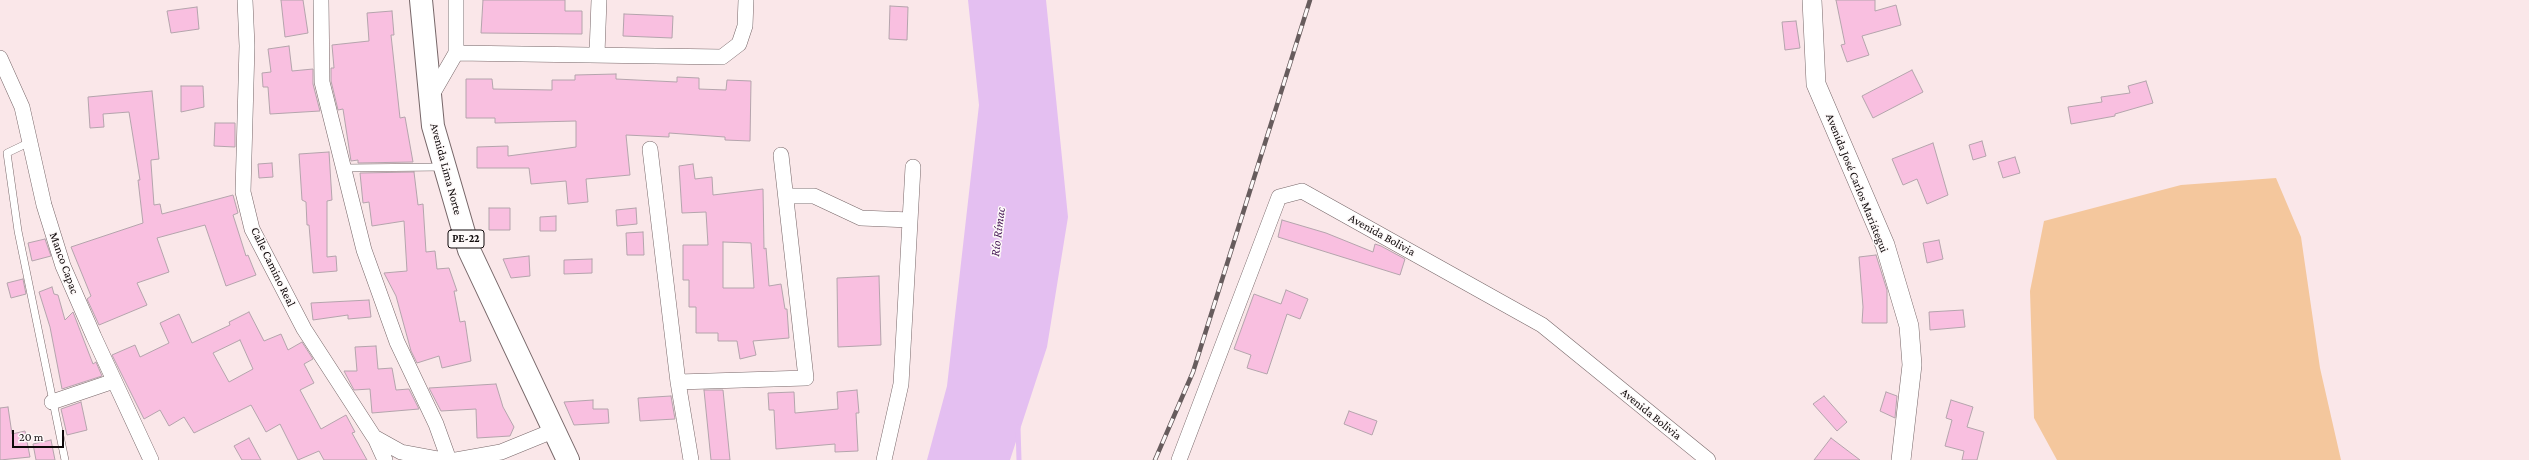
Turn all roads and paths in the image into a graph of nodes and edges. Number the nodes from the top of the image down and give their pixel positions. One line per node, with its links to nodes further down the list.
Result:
1 (245, 0): 24 (street, Calle Camino Real)
2 (321, 0): 17 (street)
3 (421, 0): 11 (highway, Avenida Lima Norte / PE-22)
4 (456, 0): 8 (street)
5 (599, 0): 9 (street)
6 (746, 0): 9 (street)
7 (1812, 0): 36 (street, Avenida José Carlos Mariátegui)
8 (456, 53): 9 (street); 11 (street)
9 (597, 54)
10 (0, 58): 12 (street, Manco Capac)
11 (430, 98): 15 (highway, Avenida Lima Norte / PE-22)
12 (30, 142): 20 (street, Manco Capac); 22 (lane)
13 (650, 149): 21 (street)
14 (781, 155): 18 (street)
15 (445, 167): 17 (lane); 23 (highway, Avenida Lima Norte / PE-22)
16 (913, 167): 19 (street)
17 (344, 168): 29 (street)
18 (786, 196): 19 (street); 21 (street)
19 (910, 220): 33 (street)
20 (114, 381): 22 (street); 26 (street, Manco Capac)
21 (678, 382): 32 (street)
22 (52, 402): 25 (lane)
23 (555, 430): 30 (street); 31 (highway, Avenida Lima Norte / PE-22)
24 (374, 437): 27 (street); 28 (street, Calle Camino Real)
25 (65, 460)
26 (151, 460)
27 (385, 460)
28 (444, 460)
29 (449, 460)
30 (456, 460)
31 (568, 460)
32 (691, 460)
33 (884, 460)
34 (1179, 460): 35 (street, Avenida Bolivia)
35 (1708, 460)
36 (1901, 460)

